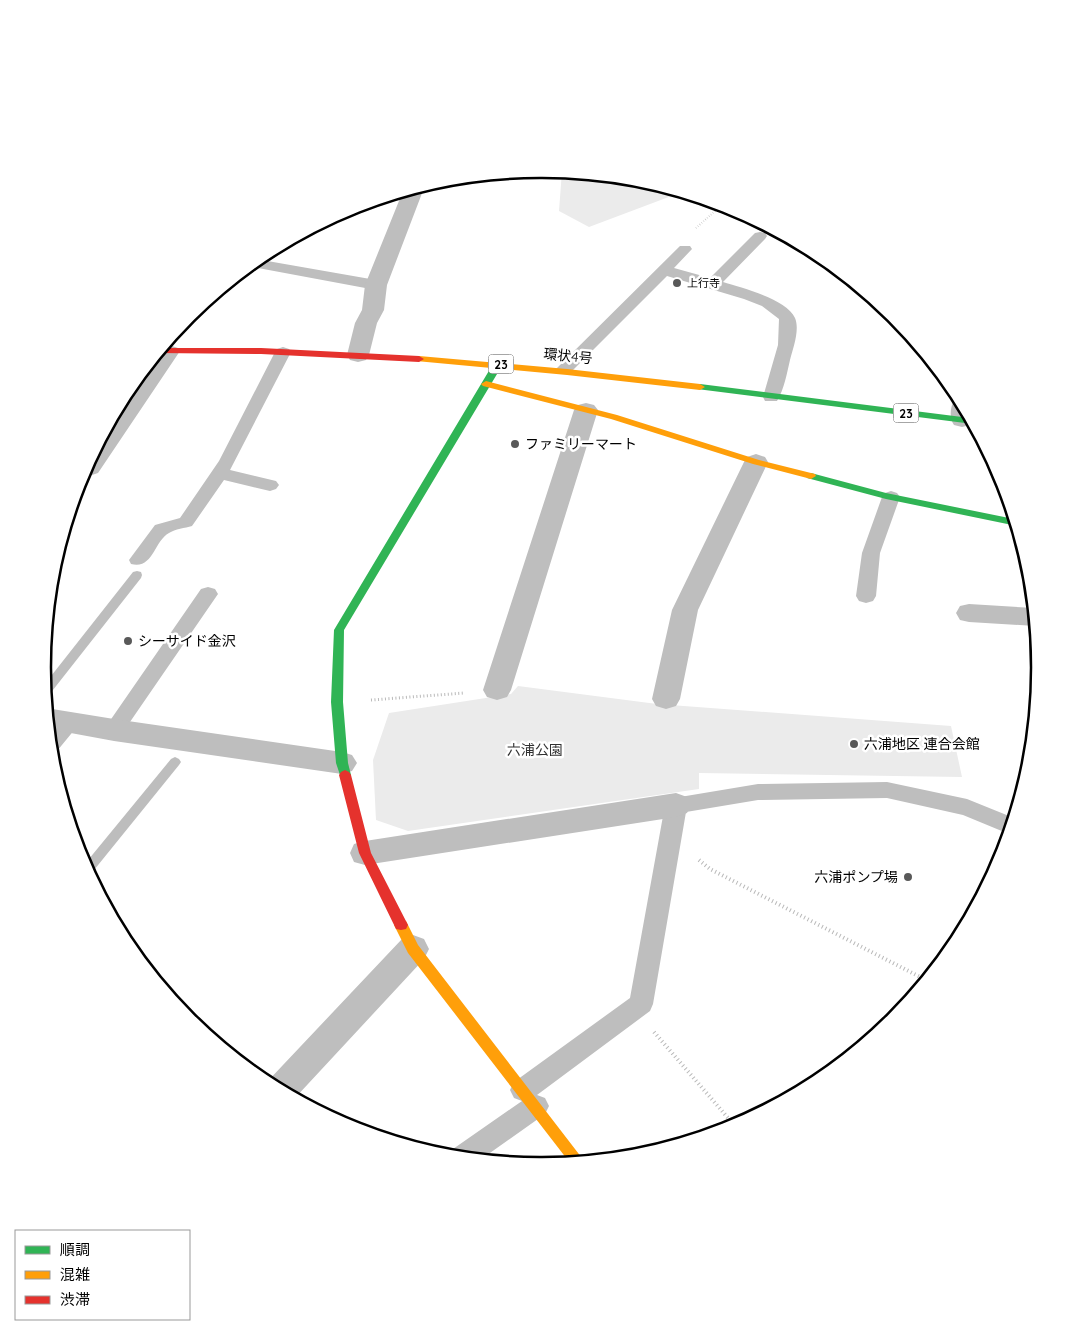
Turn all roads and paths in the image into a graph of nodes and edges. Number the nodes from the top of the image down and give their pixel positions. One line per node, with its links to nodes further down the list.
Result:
1 (411, 195): 6 (street)
2 (760, 236): 7 (lane)
3 (684, 249): 5 (lane)
4 (262, 265): 6 (lane)
5 (663, 270): 7 (lane); 13 (lane)
6 (376, 285): 10 (street)
7 (712, 285): 15 (lane)
8 (168, 351): 9 (street, 環状4号 / 23)
9 (283, 352): 10 (street, 環状4号 / 23); 20 (lane)
10 (358, 355): 12 (street, 環状4号 / 23)
11 (158, 362): 18 (lane)
12 (498, 364): 13 (street, 環状4号 / 23); 14 (street)
13 (563, 371): 15 (street, 環状4号 / 23)
14 (486, 384): 16 (street); 31 (street)
15 (772, 397): 17 (street, 環状4号 / 23)
16 (586, 410): 19 (street); 29 (street)
17 (960, 415)
18 (99, 458)
19 (756, 462): 22 (street); 30 (street)
20 (219, 474): 21 (lane); 24 (lane)
21 (270, 485)
22 (891, 498): 23 (street); 26 (lane)
23 (1008, 521)
24 (138, 560)
25 (208, 594): 33 (lane)
26 (866, 596)
27 (969, 613): 28 (street)
28 (1028, 617)
29 (497, 690): 31 (path)
30 (666, 699)
31 (338, 702): 34 (street)
32 (59, 720): 33 (street)
33 (114, 730): 34 (street)
34 (342, 763): 38 (street)
35 (676, 805): 36 (lane); 37 (lane); 38 (street)
36 (1005, 824)
37 (670, 837): 40 (path); 41 (lane)
38 (365, 853): 39 (street)
39 (413, 950): 42 (street); 43 (street)
40 (920, 977)
41 (634, 1009): 43 (lane); 44 (path)
42 (285, 1085)
43 (530, 1098): 45 (lane); 46 (street)
44 (729, 1119)
45 (469, 1152)
46 (573, 1156)

